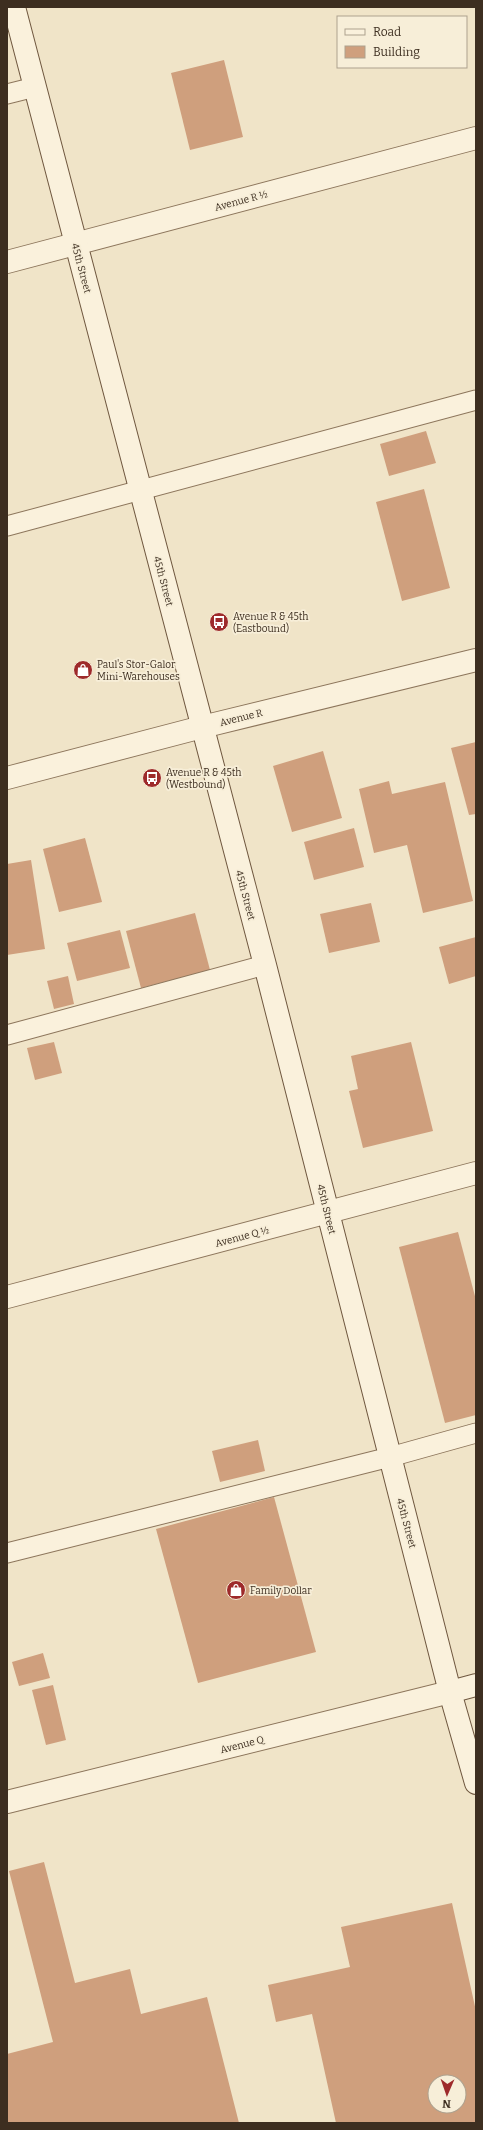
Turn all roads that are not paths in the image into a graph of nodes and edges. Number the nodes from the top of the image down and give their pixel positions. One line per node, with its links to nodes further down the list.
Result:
1 (14, 7): 2 (street, 45th Street)
2 (35, 87): 3 (lane); 5 (street, 45th Street)
3 (7, 94)
4 (476, 138): 5 (street, Avenue R ½)
5 (76, 243): 6 (street, Avenue R ½); 8 (street, 45th Street)
6 (7, 262)
7 (476, 400): 8 (lane)
8 (140, 489): 9 (lane); 11 (street, 45th Street)
9 (7, 526)
10 (476, 660): 11 (street, Avenue R)
11 (202, 727): 12 (street, Avenue R); 13 (street, 45th Street)
12 (7, 778)
13 (265, 965): 14 (lane); 16 (street, 45th Street)
14 (7, 1035)
15 (476, 1173): 16 (street, Avenue Q ½)
16 (328, 1213): 17 (street, Avenue Q ½); 19 (street, 45th Street)
17 (7, 1297)
18 (476, 1433): 19 (lane)
19 (390, 1458): 20 (lane); 22 (street, 45th Street)
20 (7, 1552)
21 (476, 1685): 22 (street, Avenue Q)
22 (450, 1692): 23 (street, 45th Street); 24 (street, Avenue Q)
23 (476, 1783)
24 (7, 1802)

